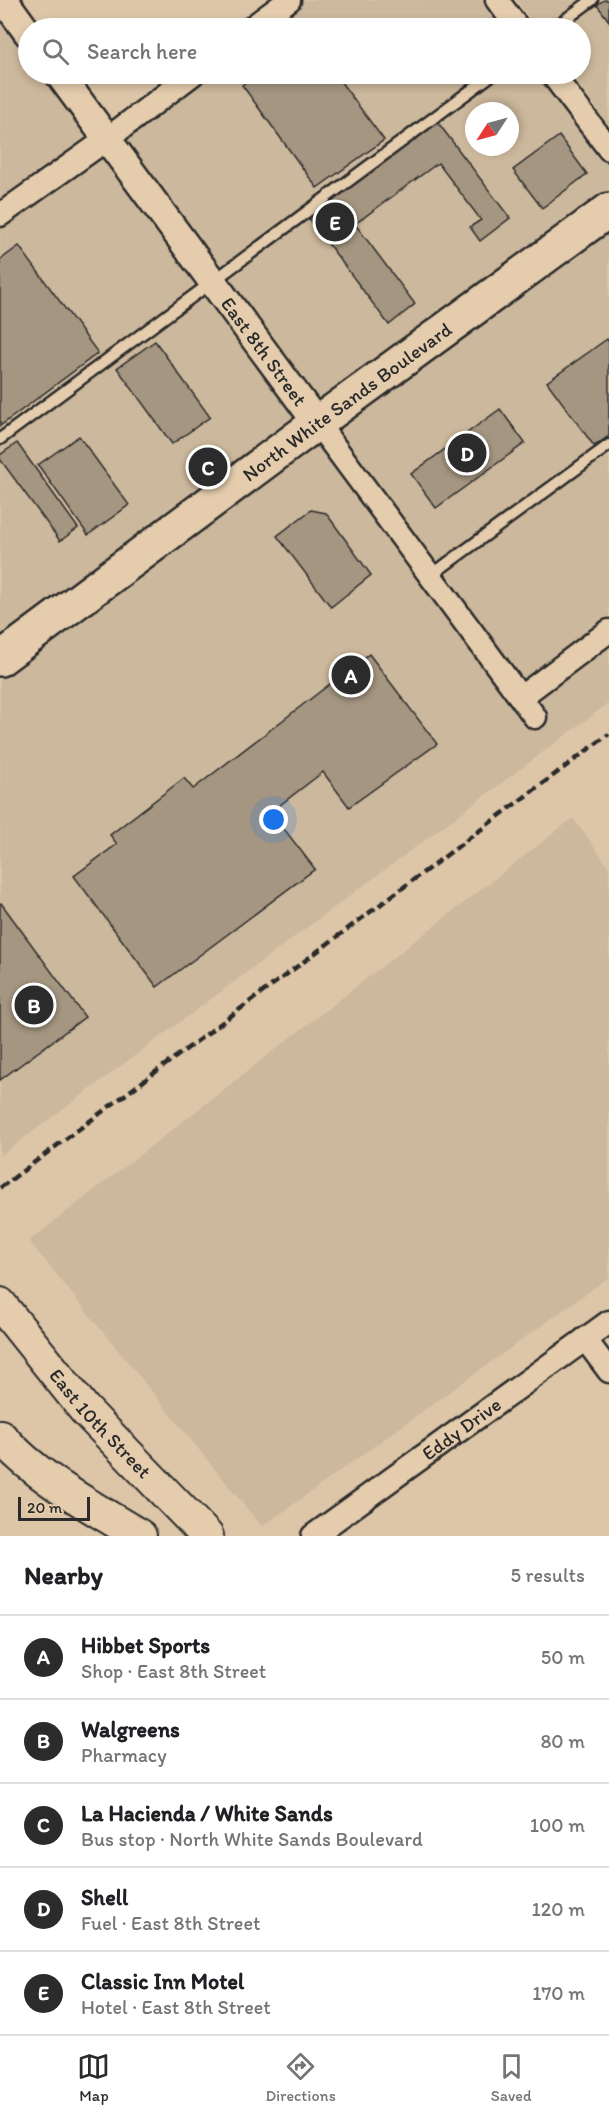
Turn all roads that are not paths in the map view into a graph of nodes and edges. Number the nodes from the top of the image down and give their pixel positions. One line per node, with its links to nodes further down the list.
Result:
1 (4, 0): 8 (street)
2 (289, 0): 5 (street)
3 (497, 0): 6 (street)
4 (592, 0): 7 (lane)
5 (265, 18)
6 (510, 18)
7 (568, 18)
8 (18, 19)
9 (66, 84): 13 (street, East 8th Street)
10 (180, 84): 13 (street)
11 (479, 84): 17 (lane)
12 (560, 84): 14 (street)
13 (107, 139): 16 (street); 17 (street, East 8th Street)
14 (609, 149)
15 (609, 210): 18 (main road, North White Sands Boulevard)
16 (0, 215)
17 (212, 281): 18 (street, East 8th Street); 19 (lane)
18 (317, 423): 21 (street, East 8th Street); 23 (main road, North White Sands Boulevard)
19 (0, 439)
20 (609, 445): 21 (lane)
21 (430, 576): 24 (street, East 8th Street)
22 (609, 631): 24 (street)
23 (0, 659)
24 (521, 697): 25 (street, East 8th Street)
25 (535, 717)
26 (0, 1304): 32 (main road, East 10th Street)
27 (609, 1322): 28 (street, Eddy Drive)
28 (585, 1339): 29 (street); 33 (street, Eddy Drive)
29 (609, 1371)
30 (0, 1436): 31 (main road)
31 (140, 1536)
32 (207, 1536)
33 (313, 1536)

